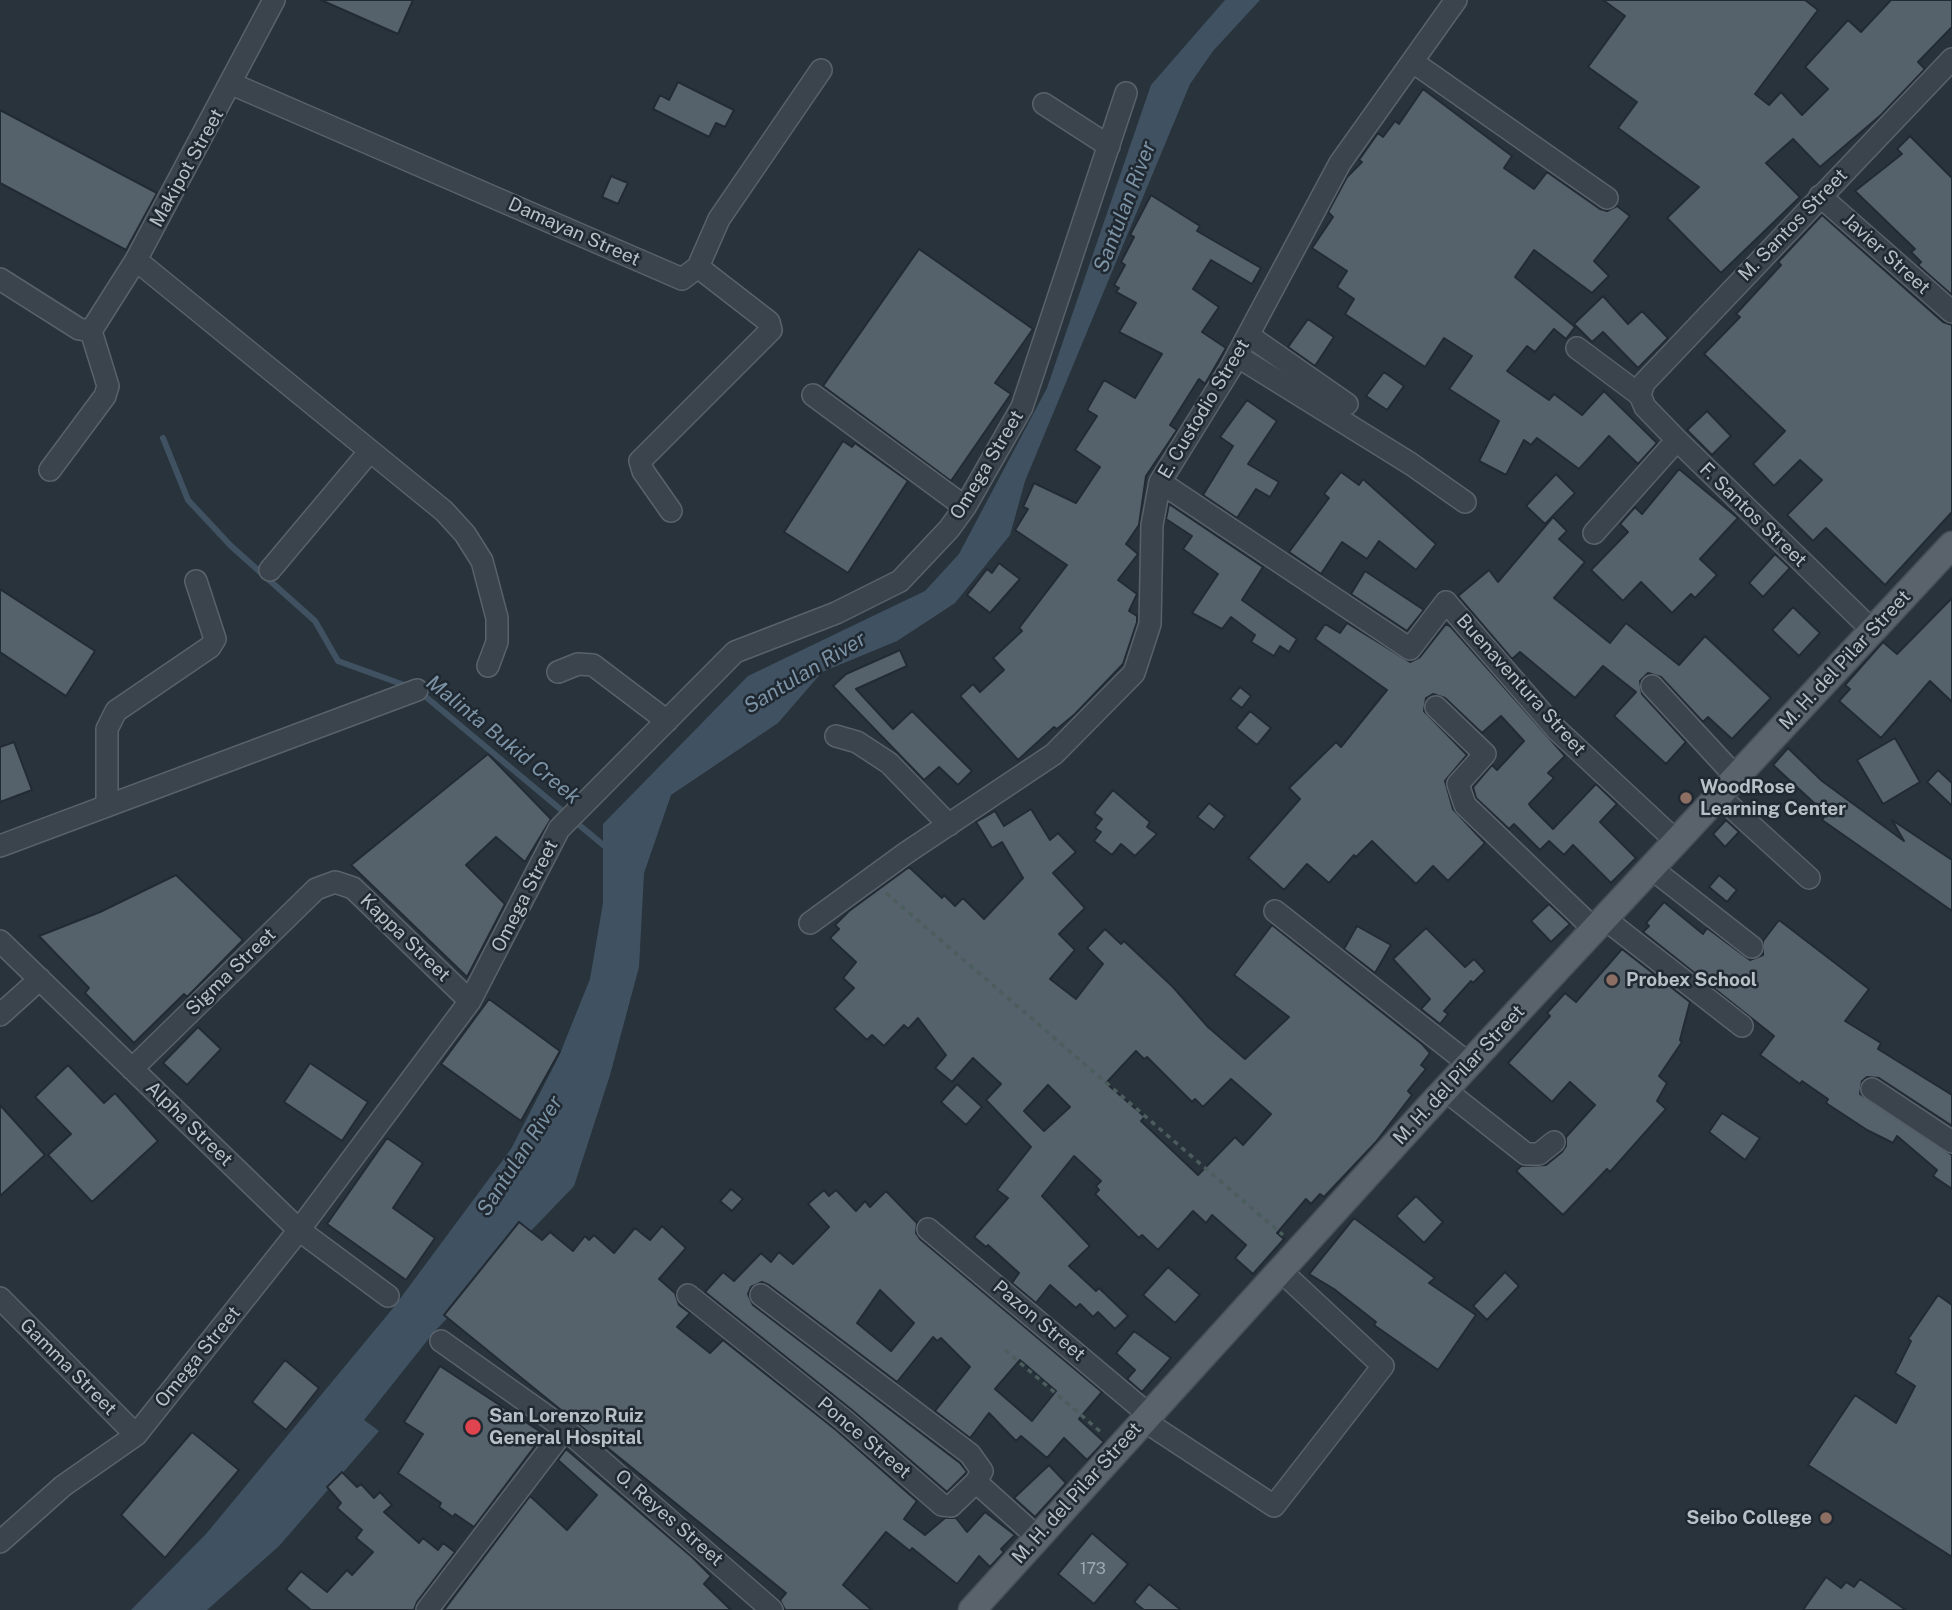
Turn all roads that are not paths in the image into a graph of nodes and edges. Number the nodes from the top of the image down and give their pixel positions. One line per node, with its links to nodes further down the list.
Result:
1 (274, 0): 6 (street, Makipot Street)
2 (1456, 0): 4 (street, E. Custodio Street)
3 (1952, 60): 10 (street, M. Santos Street)
4 (1413, 62): 11 (street); 17 (street, E. Custodio Street)
5 (821, 70): 13 (street)
6 (232, 84): 12 (street, Makipot Street); 13 (street, Damayan Street)
7 (1126, 93): 9 (street, Omega Street)
8 (1044, 104): 9 (street)
9 (1108, 146): 28 (street, Omega Street)
10 (1820, 196): 15 (street, Javier Street); 21 (street, M. Santos Street)
11 (1607, 198)
12 (136, 260): 16 (street, Makipot Street); 24 (street)
13 (698, 267): 29 (street)
14 (0, 279): 16 (street)
15 (1952, 312)
16 (91, 331): 25 (street)
17 (1248, 335): 19 (street, E. Custodio Street); 22 (street)
18 (1577, 348): 21 (street, F. Santos Street)
19 (1237, 356): 26 (street, E. Custodio Street); 27 (street)
20 (813, 395): 28 (street)
21 (1640, 396): 23 (street, F. Santos Street)
22 (1347, 404)
23 (1677, 440): 30 (street); 34 (street, F. Santos Street)
24 (370, 451): 32 (street); 35 (street)
25 (50, 470)
26 (1160, 482): 44 (street, E. Custodio Street); 45 (street, Buenaventura Street)
27 (1465, 502)
28 (965, 507): 40 (street, Omega Street)
29 (671, 511)
30 (1594, 533)
31 (1952, 545): 34 (main road, M. H. del Pilar Street)
32 (270, 570)
33 (196, 581): 43 (street)
34 (1872, 630): 42 (main road, M. H. del Pilar Street)
35 (488, 666)
36 (558, 672): 40 (street)
37 (1652, 686): 42 (street)
38 (417, 690): 43 (street)
39 (1436, 707): 52 (street)
40 (667, 720): 56 (street, Omega Street)
41 (836, 736): 44 (street)
42 (1728, 787): 45 (main road, M. H. del Pilar Street); 48 (street)
43 (107, 806): 46 (street)
44 (949, 825): 51 (street, E. Custodio Street)
45 (1676, 841): 47 (main road, M. H. del Pilar Street)
46 (0, 846)
47 (1651, 868): 52 (main road, M. H. del Pilar Street); 54 (street)
48 (1809, 878)
49 (335, 883): 56 (street, Kappa Street); 60 (street, Sigma Street)
50 (1275, 911): 61 (street)
51 (810, 923)
52 (1600, 924): 58 (street); 61 (main road, M. H. del Pilar Street)
53 (0, 941): 55 (street, Alpha Street)
54 (1752, 947)
55 (40, 979): 57 (street); 60 (street, Alpha Street)
56 (470, 1001): 66 (street, Omega Street)
57 (0, 1015)
58 (1742, 1026)
59 (1409, 1034): 61 (street)
60 (132, 1069): 66 (street, Alpha Street)
61 (1458, 1076): 63 (street); 67 (main road, M. H. del Pilar Street)
62 (1872, 1089): 64 (street)
63 (1554, 1142)
64 (1952, 1142)
65 (928, 1229): 73 (street, Pazon Street)
66 (299, 1230): 70 (street, Alpha Street); 75 (street, Omega Street)
67 (1281, 1271): 73 (main road, M. H. del Pilar Street); 73 (street, Pazon Street)
68 (688, 1295): 76 (street, Ponce Street)
69 (761, 1295): 76 (street)
70 (388, 1296)
71 (0, 1298): 75 (street, Gamma Street)
72 (441, 1341): 74 (street, O. Reyes Street)
73 (1146, 1417): 77 (main road, M. H. del Pilar Street)
74 (565, 1429): 79 (street); 80 (street, O. Reyes Street)
75 (136, 1435): 78 (street, Omega Street)
76 (976, 1482): 77 (street)
77 (1036, 1536): 81 (main road, M. H. del Pilar Street)
78 (0, 1542)
79 (427, 1610)
80 (772, 1610)
81 (972, 1610)

